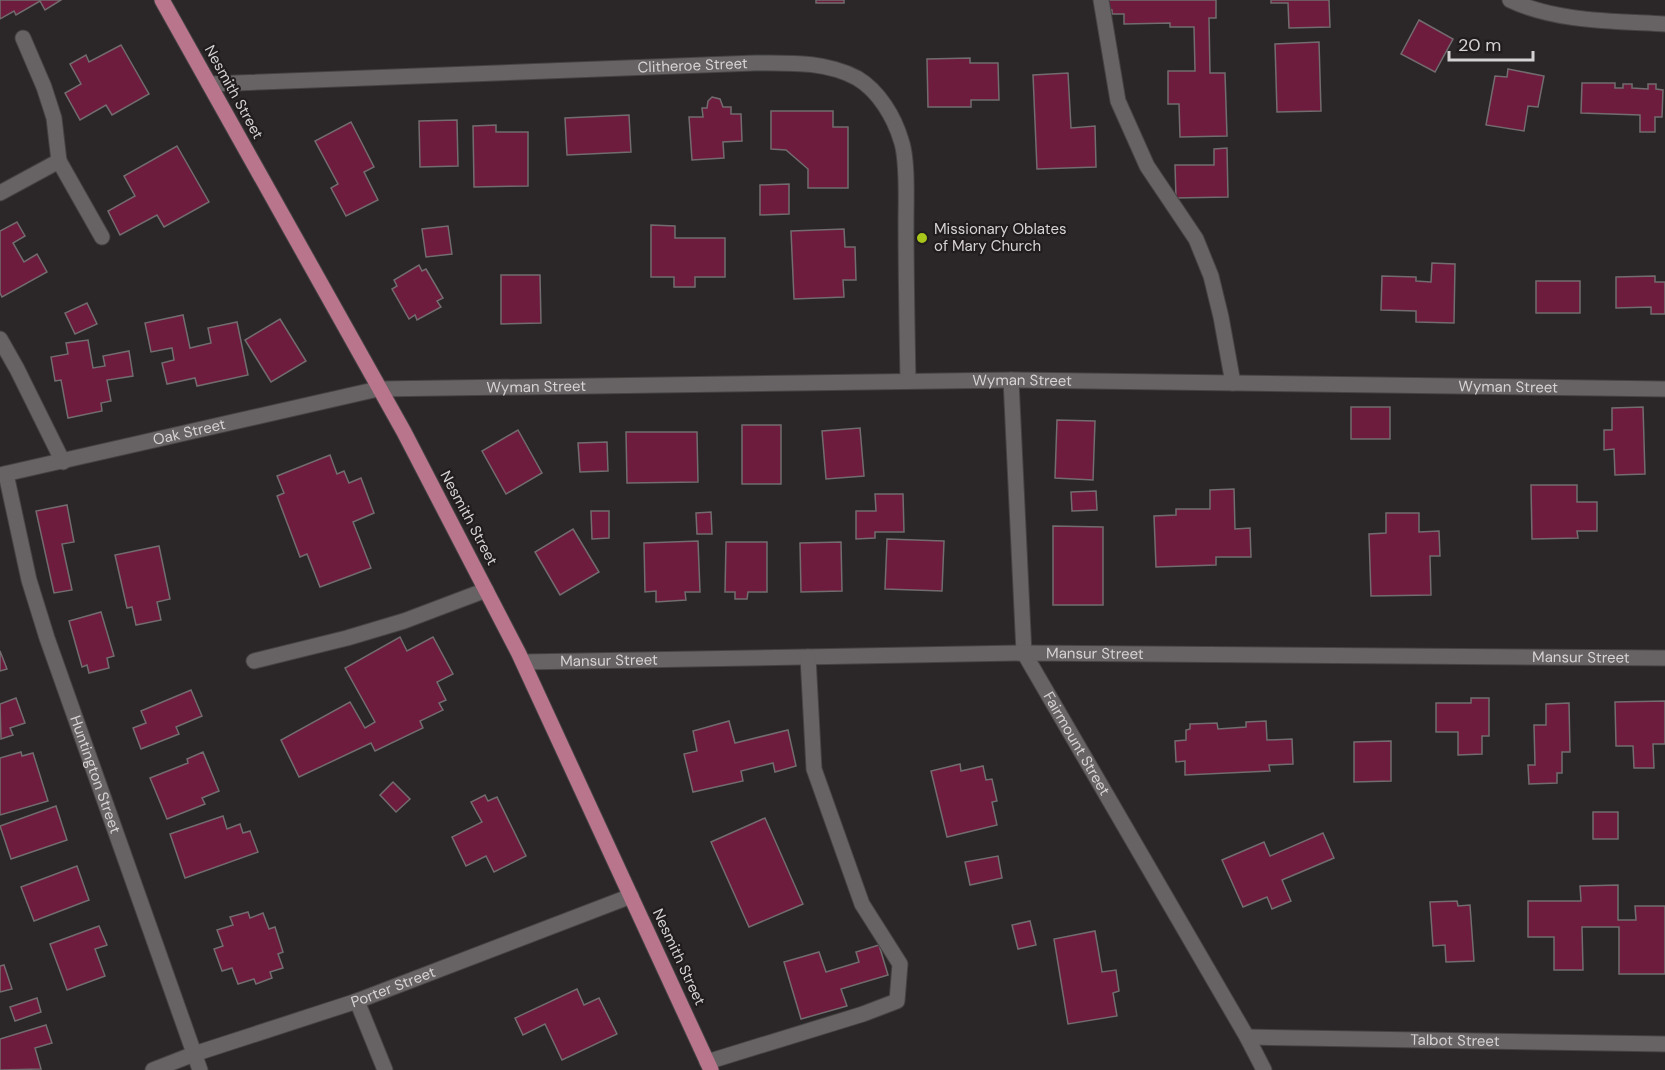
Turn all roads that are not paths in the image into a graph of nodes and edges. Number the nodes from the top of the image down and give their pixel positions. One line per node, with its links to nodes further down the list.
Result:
1 (162, 0): 6 (main road, Nesmith Street)
2 (1101, 0): 13 (street)
3 (1510, 0): 4 (street)
4 (1665, 24)
5 (23, 38): 7 (street)
6 (209, 84): 12 (street, Clitheroe Street); 14 (main road, Nesmith Street)
7 (59, 161): 8 (street); 9 (street)
8 (0, 193)
9 (102, 237)
10 (0, 339): 16 (street)
11 (1011, 380): 12 (street, Wyman Street); 13 (street, Wyman Street); 19 (street, Fairmount Street)
12 (908, 381): 14 (street, Wyman Street)
13 (1233, 383): 15 (street, Wyman Street)
14 (378, 389): 16 (street, Oak Street); 18 (main road, Nesmith Street)
15 (1665, 389)
16 (63, 462): 17 (street, Oak Street)
17 (3, 475): 28 (street, Huntington Street)
18 (486, 590): 22 (street); 23 (main road, Nesmith Street)
19 (1024, 653): 20 (street, Mansur Street); 21 (street, Mansur Street); 26 (street, Fairmount Street)
20 (808, 657): 23 (street, Mansur Street); 29 (street)
21 (1665, 658)
22 (255, 661)
23 (523, 662): 24 (main road, Nesmith Street)
24 (631, 896): 25 (street, Porter Street); 29 (main road, Nesmith Street)
25 (357, 1001): 28 (street, Porter Street); 32 (street)
26 (1246, 1037): 27 (street, Talbot Street); 33 (street, Fairmount Street)
27 (1665, 1044)
28 (194, 1054): 30 (street, Porter Street); 31 (street, Huntington Street)
29 (709, 1066)
30 (153, 1070)
31 (200, 1070)
32 (385, 1070)
33 (1264, 1070)

